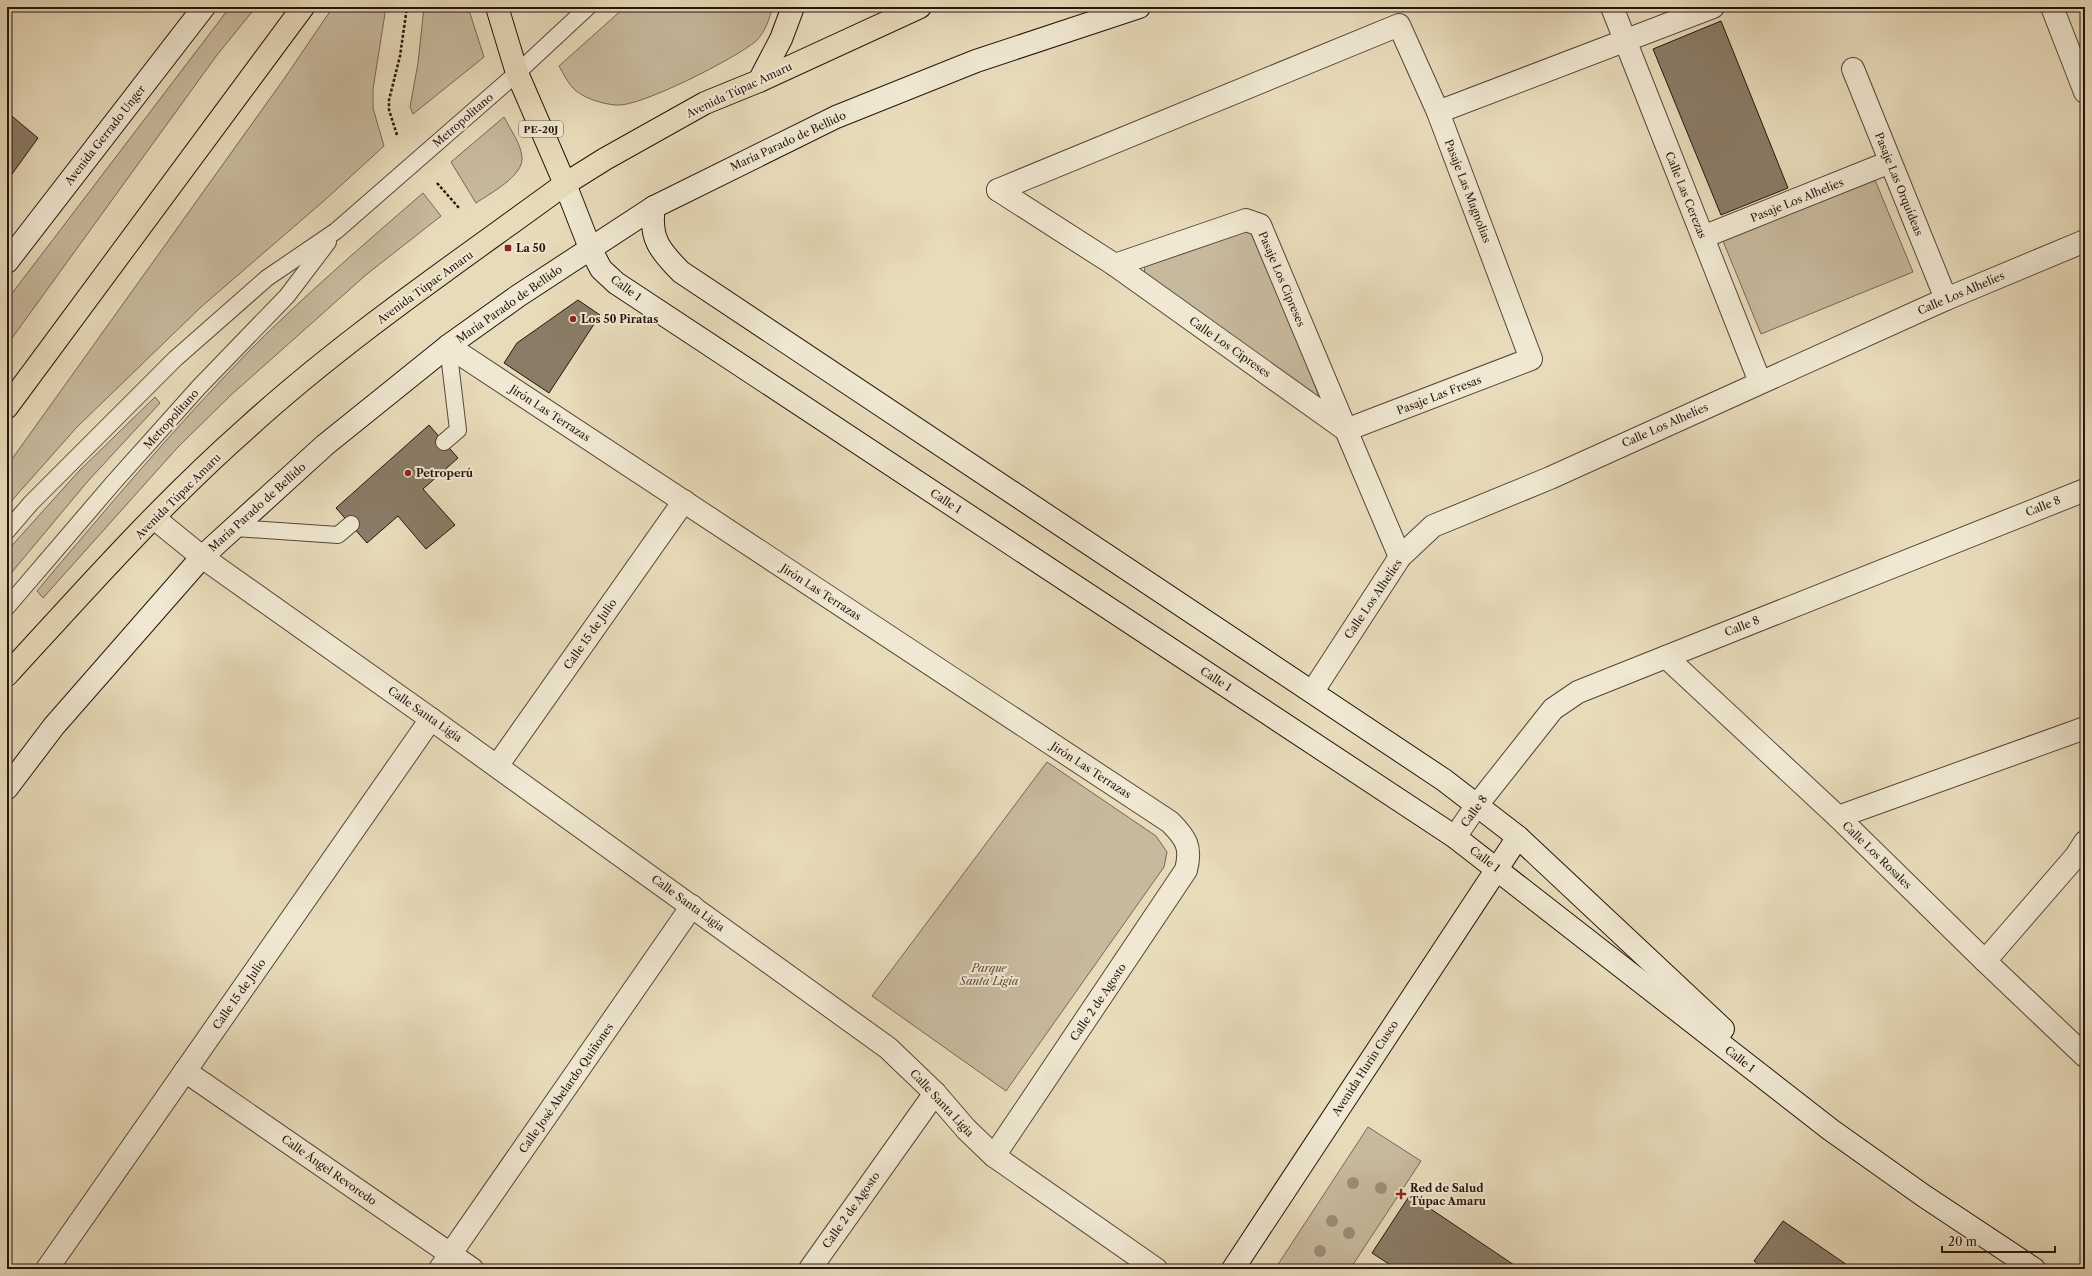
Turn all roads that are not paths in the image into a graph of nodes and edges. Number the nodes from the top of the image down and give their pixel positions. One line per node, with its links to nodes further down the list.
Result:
1 (204, 7): 25 (street, Avenida Gerrado Unger)
2 (303, 7): 31 (main road)
3 (497, 7): 13 (main road, PE-20J)
4 (588, 7): 13 (lane, Metropolitano)
5 (793, 7): 14 (main road)
6 (920, 7): 14 (main road, Avenida Túpac Amaru)
7 (1139, 7): 20 (street, María Parado de Bellido)
8 (1612, 7): 11 (street, Calle Las Cerezas)
9 (1713, 7): 11 (street)
10 (2052, 7): 15 (street)
11 (1625, 40): 16 (street); 22 (street, Calle Las Cerezas)
12 (1853, 69): 17 (street, Pasaje Las Orquídeas)
13 (517, 74): 18 (main road, PE-20J); 21 (lane, Metropolitano)
14 (759, 81): 18 (main road, Avenida Túpac Amaru)
15 (2085, 92)
16 (1438, 112): 19 (street, Pasaje Las Magnolias); 29 (street, Pasaje Las Magnolias)
17 (1890, 162): 22 (street, Pasaje Los Alhelíes); 27 (street, Pasaje Las Orquídeas)
18 (565, 184): 24 (street, PE-20J); 36 (main road, Avenida Túpac Amaru)
19 (998, 190): 26 (street, Calle Los Cipreses)
20 (654, 207): 24 (street, María Parado de Bellido); 45 (street, Calle 1 / PE-20J)
21 (336, 231): 39 (lane, Metropolitano); 42 (lane, Metropolitano)
22 (1703, 237): 30 (street, Calle Las Cerezas)
23 (2085, 241): 27 (street, Calle Los Alhelíes)
24 (590, 248): 28 (street, María Parado de Bellido); 52 (street, Calle 1 / PE-20J)
25 (7, 262)
26 (1115, 265): 32 (street, Calle Los Cipreses); 32 (street, Pasaje Los Cipreses)
27 (1946, 299): 30 (street, Calle Los Alhelíes)
28 (448, 346): 33 (lane); 35 (street, Jirón Las Terrazas); 38 (street, María Parado de Bellido)
29 (1531, 360): 32 (street, Pasaje Las Fresas)
30 (1760, 382): 41 (street, Calle Los Alhelíes)
31 (7, 406)
32 (1346, 430): 41 (street)
33 (444, 442)
34 (2085, 490): 43 (street, Calle 8)
35 (684, 501): 48 (street, Calle 15 de Julio); 55 (street, Jirón Las Terrazas)
36 (154, 518): 40 (street, Calle Santa Ligia); 44 (main road, Avenida Túpac Amaru)
37 (351, 524): 38 (lane)
38 (235, 528): 40 (street, María Parado de Bellido)
39 (7, 531)
40 (202, 557): 46 (street, Calle Santa Ligia); 49 (street, María Parado de Bellido)
41 (1400, 557): 45 (street, Calle Los Alhelíes)
42 (7, 607)
43 (1666, 657): 50 (street, Calle 8); 51 (street, Calle Los Rosales)
44 (7, 675)
45 (1313, 691): 50 (street, Calle 1 / PE-20J)
46 (431, 719): 48 (street, Calle Santa Ligia); 60 (street, Calle 15 de Julio)
47 (2085, 728): 51 (street)
48 (497, 766): 57 (street, Calle Santa Ligia)
49 (7, 788)
50 (1477, 805): 52 (street, Calle 8); 53 (street, Calle 1 / PE-20J)
51 (1838, 817): 58 (street, Calle Los Rosales)
52 (1455, 837): 56 (street, Calle 1 / PE-20J)
53 (1518, 837): 56 (street, Avenida Hurin Cusco); 62 (street, Calle 1 / PE-20J)
54 (2085, 842): 58 (street)
55 (1187, 843): 63 (street, Calle 2 de Agosto)
56 (1497, 868): 62 (street, Calle 1 / PE-20J); 69 (street, Avenida Hurin Cusco)
57 (692, 906): 61 (street, Calle Santa Ligia); 64 (street, Calle José Abelardo Quiñones)
58 (1985, 961): 59 (street, Calle Los Rosales)
59 (2085, 1056)
60 (185, 1071): 64 (street, Calle Ángel Revoredo); 65 (street, Calle 15 de Julio)
61 (935, 1093): 63 (street, Calle Santa Ligia); 67 (street, Calle 2 de Agosto)
62 (1831, 1130): 70 (street, Calle 1 / PE-20J)
63 (994, 1156): 68 (street, Calle Santa Ligia)
64 (446, 1262): 66 (street, Calle Ángel Revoredo)
65 (47, 1269)
66 (472, 1269)
67 (810, 1269)
68 (1156, 1269)
69 (1233, 1269)
70 (2034, 1269)

